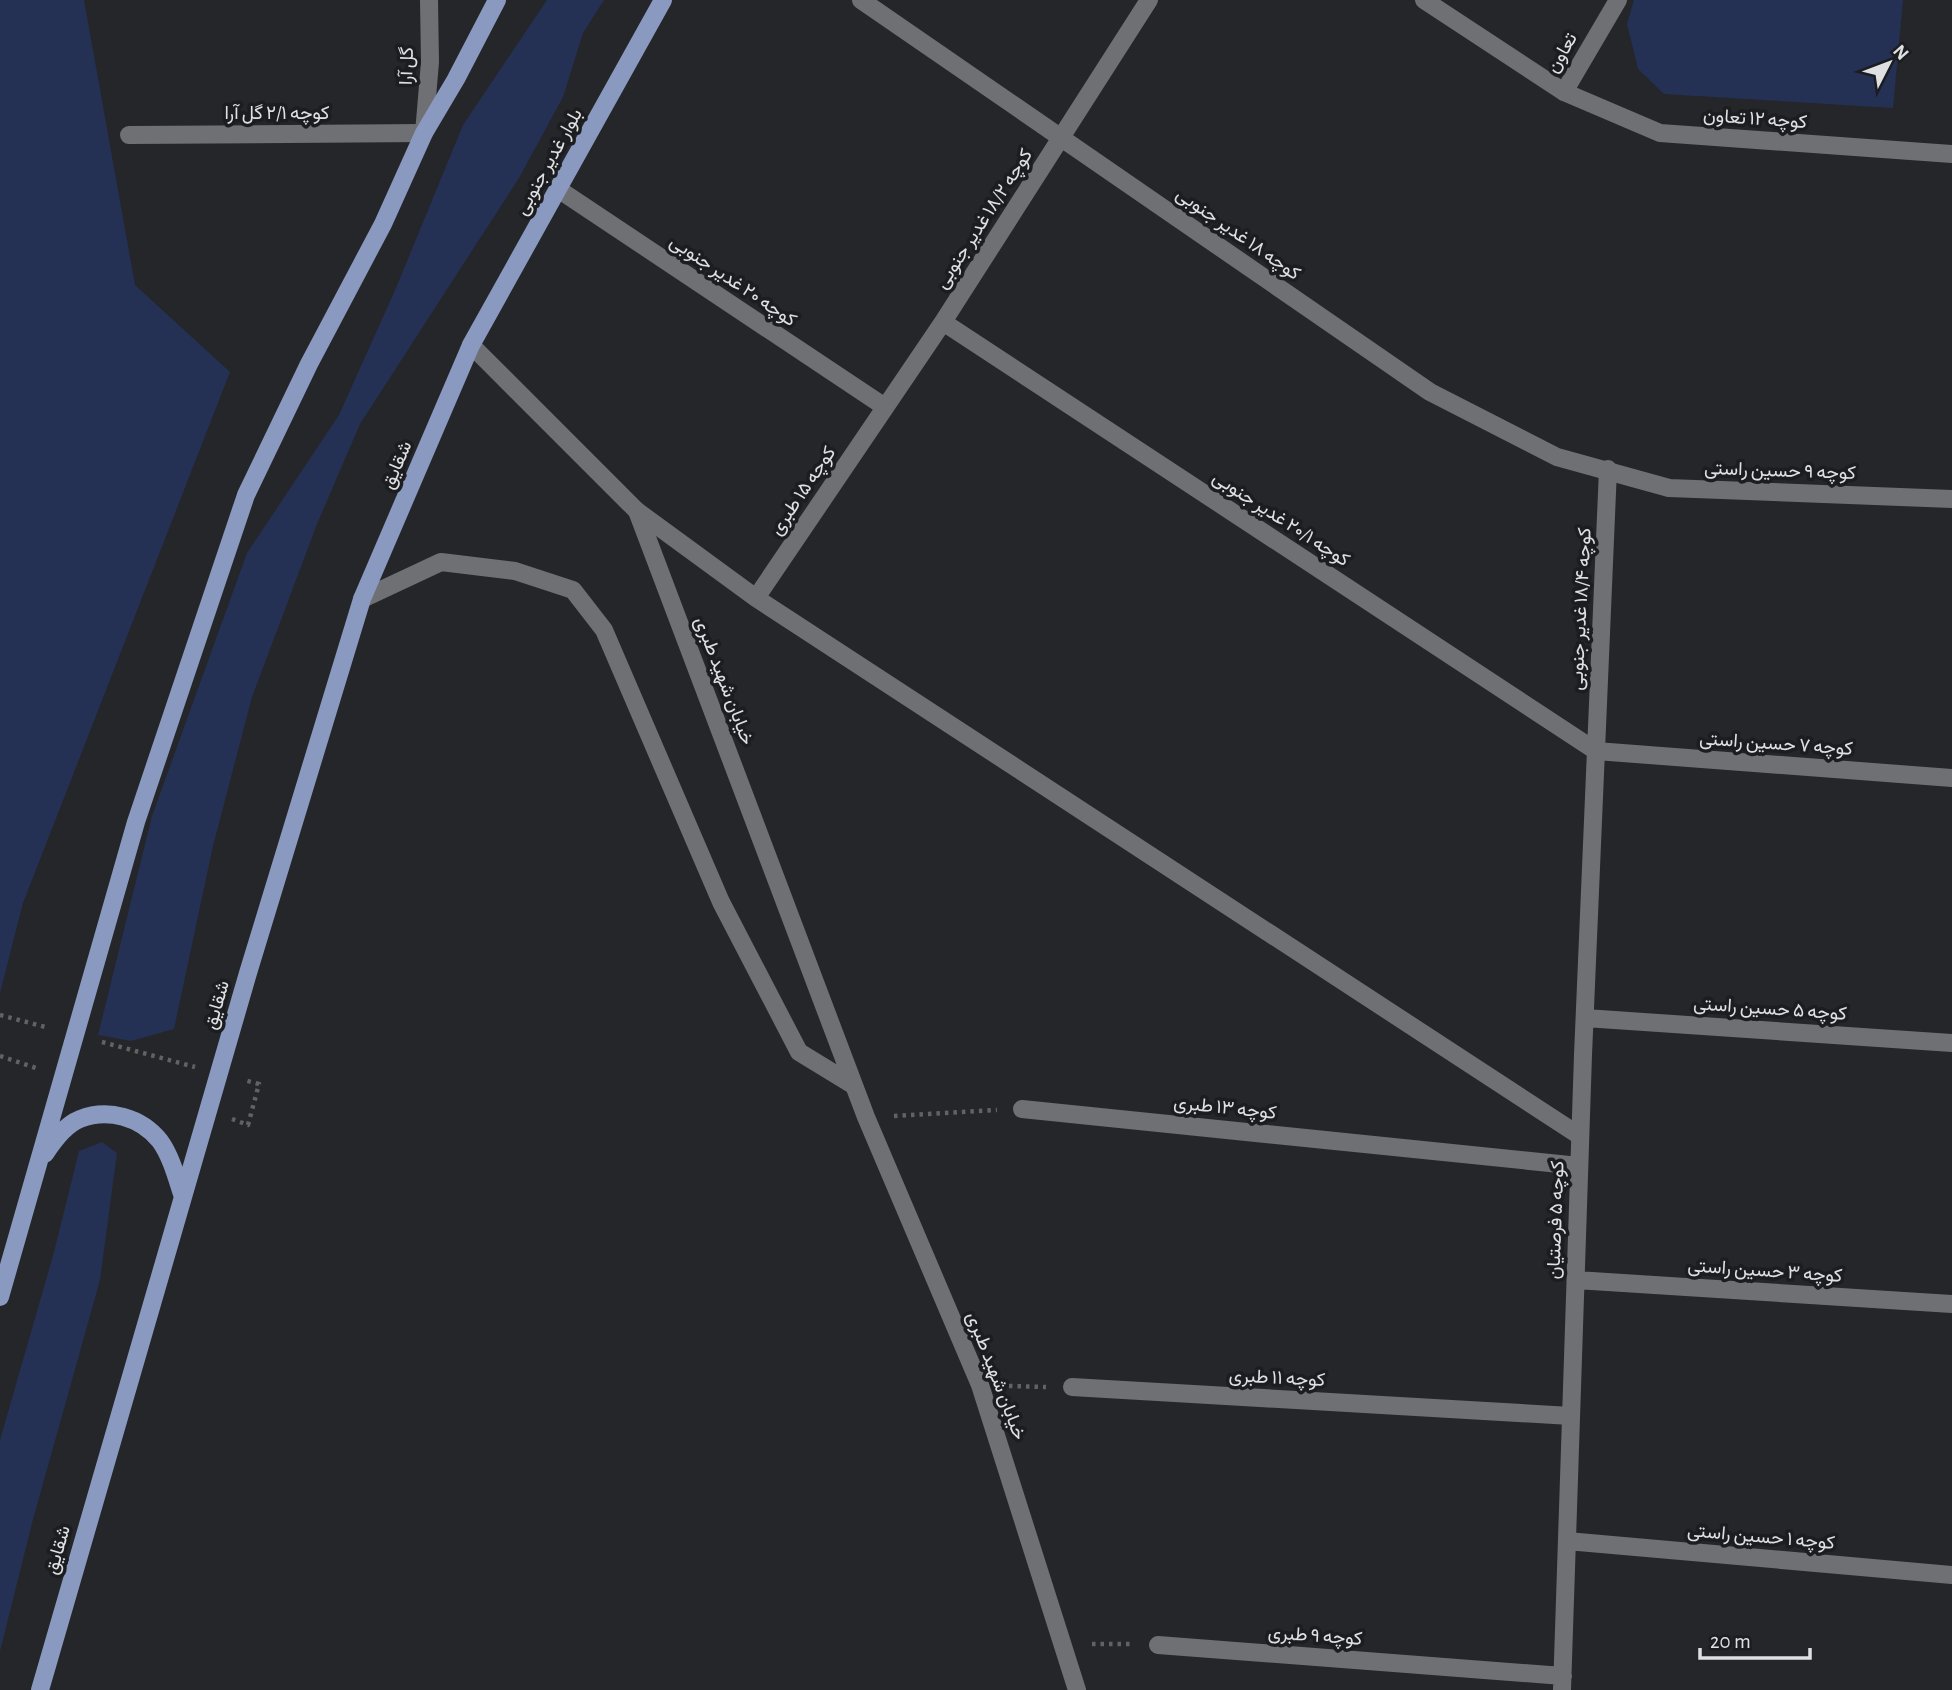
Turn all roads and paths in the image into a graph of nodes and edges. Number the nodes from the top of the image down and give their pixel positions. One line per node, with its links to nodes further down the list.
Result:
1 (429, 0): 9 (street, گل آرا)
2 (497, 0): 9 (main road)
3 (663, 0): 13 (main road, بلوار غدیر جنوبی)
4 (861, 0): 11 (street, کوچه ۱۸ غدیر جنوبی)
5 (1149, 0): 11 (street, کوچه ۱۸/۲ غدیر جنوبی)
6 (1424, 0): 8 (street, کوچه ۱۲ تعاون)
7 (1618, 0): 8 (street, تعاون)
8 (1564, 92): 12 (street, کوچه ۱۲ تعاون)
9 (424, 133): 10 (street, کوچه ۲/۱ گل آرا); 31 (main road)
10 (129, 135)
11 (1060, 138): 14 (street, کوچه ۱۸/۲ غدیر جنوبی); 17 (street, کوچه ۱۸ غدیر جنوبی)
12 (1952, 154)
13 (558, 189): 15 (main road, بلوار غدیر جنوبی); 16 (street, کوچه ۲۰ غدیر جنوبی)
14 (943, 322): 16 (street, کوچه ۱۸/۲ غدیر جنوبی); 22 (street, کوچه ۲۰/۱ غدیر جنوبی)
15 (471, 345): 19 (street, خیابان شهید طبری); 21 (main road, شقایق)
16 (885, 407): 20 (street, کوچه ۱۵ طبری)
17 (1608, 469): 18 (street, کوچه ۹ حسین راستی); 22 (street, کوچه ۱۸/۴ غدیر جنوبی)
18 (1952, 499)
19 (637, 511): 20 (street); 33 (street, خیابان شهید طبری)
20 (756, 598): 37 (street)
21 (362, 599): 33 (street); 40 (main road, شقایق)
22 (1596, 751): 23 (street, کوچه ۷ حسین راستی); 25 (street, کوچه ۵ فرصتیان)
23 (1952, 778)
24 (0, 1015): 26 (path)
25 (1584, 1018): 28 (street, کوچه ۵ حسین راستی); 37 (street, کوچه ۵ فرصتیان)
26 (52, 1028)
27 (90, 1039): 30 (path)
28 (1952, 1043)
29 (0, 1056): 31 (path)
30 (207, 1070)
31 (64, 1077): 39 (main road)
32 (233, 1077): 36 (path)
33 (853, 1085): 35 (street, خیابان شهید طبری)
34 (1022, 1109): 35 (path); 38 (street, کوچه ۱۳ طبری)
35 (866, 1117): 44 (street, خیابان شهید طبری)
36 (248, 1125)
37 (1580, 1136): 38 (street, کوچه ۵ فرصتیان)
38 (1579, 1166): 41 (street, کوچه ۵ فرصتیان)
39 (36, 1167): 40 (main road); 42 (main road)
40 (183, 1197): 52 (main road, شقایق)
41 (1576, 1280): 43 (street, کوچه ۳ حسین راستی); 46 (street, کوچه ۵ فرصتیان)
42 (0, 1297)
43 (1952, 1304)
44 (981, 1385): 45 (path); 49 (street, خیابان شهید طبری)
45 (1072, 1387): 46 (street, کوچه ۱۱ طبری)
46 (1571, 1416): 47 (street, کوچه ۵ فرصتیان)
47 (1567, 1541): 48 (street, کوچه ۱ حسین راستی); 51 (street, کوچه ۵ فرصتیان)
48 (1952, 1575)
49 (1064, 1643): 50 (path); 53 (street, خیابان شهید طبری)
50 (1158, 1645): 51 (street, کوچه ۹ طبری)
51 (1563, 1683)
52 (40, 1690)
53 (1077, 1690)

